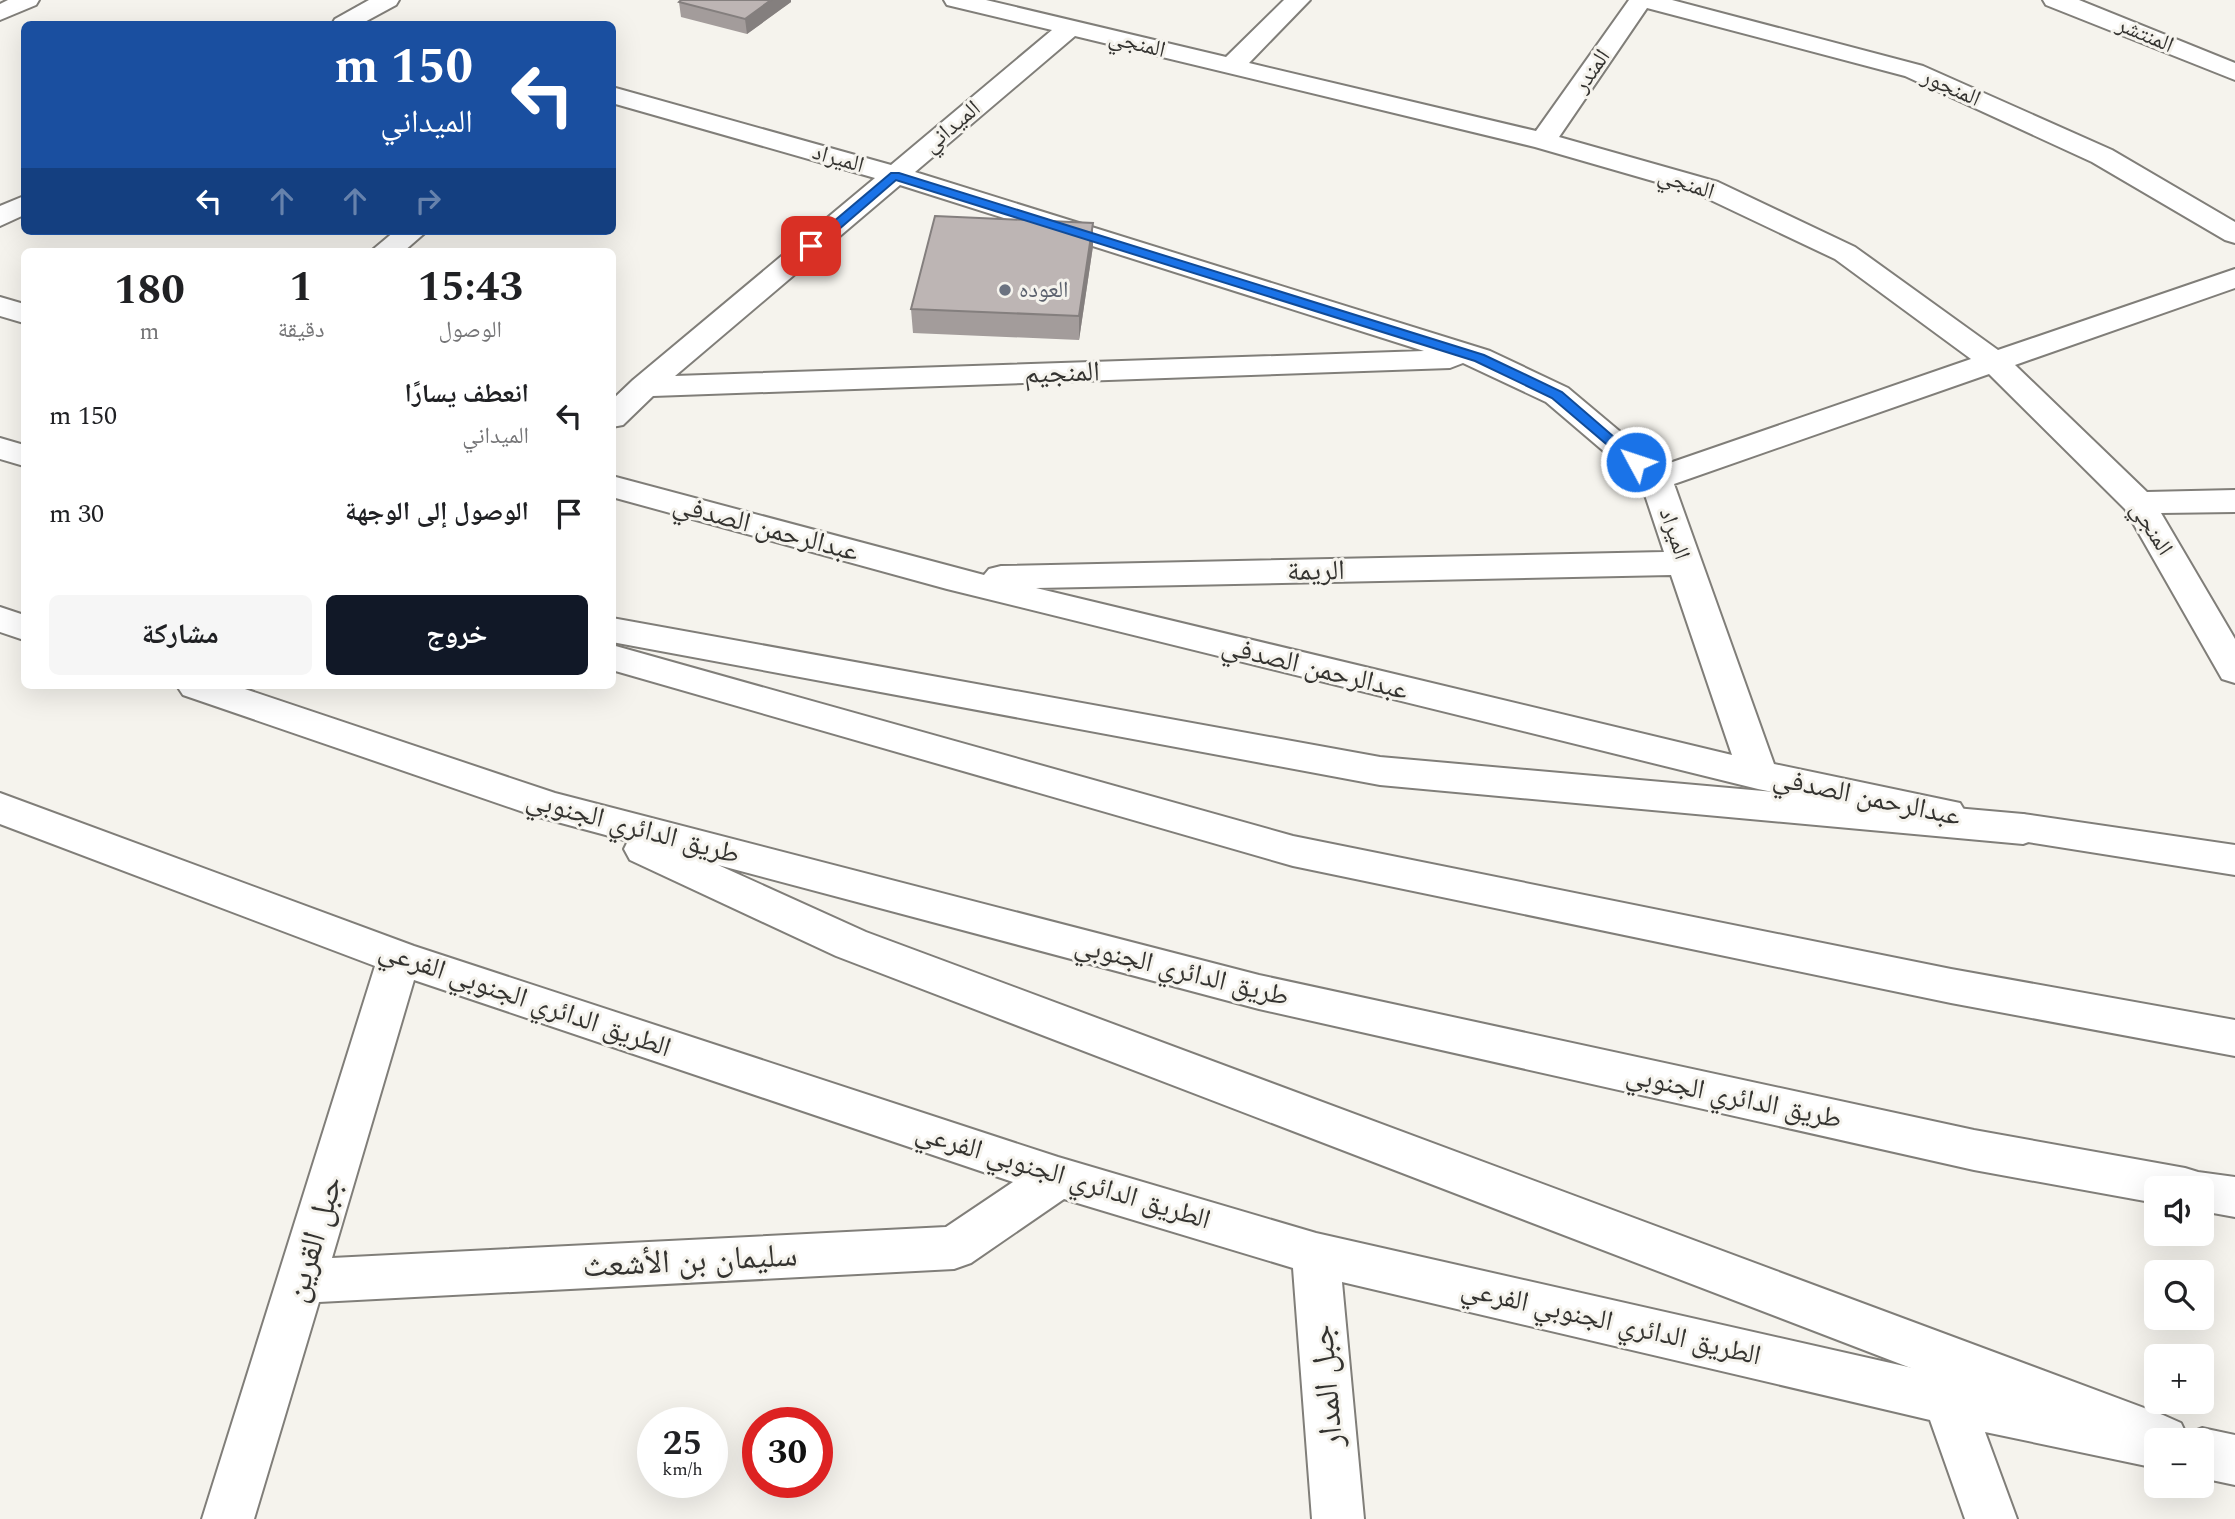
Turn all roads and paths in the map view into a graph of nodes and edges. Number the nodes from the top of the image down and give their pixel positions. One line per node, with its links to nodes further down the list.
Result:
1 (26, 0): 7 (main road)
2 (387, 0): 8 (main road)
3 (956, 0): 9 (main road, المنجي)
4 (1298, 0): 10 (main road)
5 (1642, 0): 13 (main road, المندر); 17 (main road, المنجور)
6 (2055, 0): 11 (main road, المنتشر)
7 (0, 13)
8 (349, 21)
9 (1070, 27): 10 (main road, المنجي); 14 (main road, الميداني)
10 (1231, 66): 13 (main road, المنجي)
11 (2235, 72)
12 (616, 96): 14 (main road, الميراد)
13 (1543, 141): 24 (main road, المنجي)
14 (895, 175): 23 (main road, الميراد); 25 (main road, الميداني)
15 (21, 206): 16 (main road)
16 (0, 218)
17 (2235, 234)
18 (407, 235): 19 (main road)
19 (390, 248)
20 (2235, 278): 24 (main road)
21 (0, 306): 22 (main road)
22 (21, 313)
23 (1479, 358): 25 (main road, المنجيم); 29 (main road, الميراد)
24 (1994, 361): 29 (main road); 32 (main road, المنجي)
25 (644, 387): 26 (main road, الميداني)
26 (616, 414)
27 (0, 448): 28 (main road)
28 (21, 455)
29 (1656, 478): 33 (main road, الميراد)
30 (616, 487): 34 (main road, عبدالرحمن الصدفي)
31 (2235, 501): 32 (main road)
32 (2137, 503): 39 (main road, المنجي)
33 (1685, 563): 34 (main road, الريمة); 41 (main road, الميراد)
34 (947, 578): 41 (main road, عبدالرحمن الصدفي)
35 (0, 620): 36 (main road)
36 (21, 627)
37 (616, 631): 44 (main road)
38 (616, 658): 47 (main road)
39 (2235, 670)
40 (205, 689): 42 (main road, طريق الدائري الجنوبي)
41 (1758, 775): 44 (main road, عبدالرحمن الصدفي)
42 (549, 806): 49 (main road, طريق الدائري الجنوبي); 55 (main road)
43 (0, 808): 46 (main road, الطريق الدائري الجنوبي الفرعي)
44 (2023, 829): 45 (main road)
45 (2235, 860)
46 (399, 958): 48 (main road, الطريق الدائري الجنوبي الفرعي); 53 (main road, جبل القرين)
47 (2235, 1038)
48 (1058, 1177): 52 (main road, الطريق الدائري الجنوبي الفرعي); 53 (main road, سليمان بن الأشعث)
49 (2144, 1181)
50 (2214, 1193): 51 (main road)
51 (2235, 1197)
52 (1316, 1254): 54 (main road, الطريق الدائري الجنوبي الفرعي); 60 (main road, جبل المدار)
53 (301, 1281): 59 (main road, جبل القرين)
54 (1948, 1400): 56 (main road, الطريق الدائري الجنوبي الفرعي); 61 (main road)
55 (2144, 1433)
56 (2144, 1441)
57 (2214, 1456): 58 (main road)
58 (2235, 1460)
59 (228, 1519)
60 (1338, 1519)
61 (1991, 1519)

